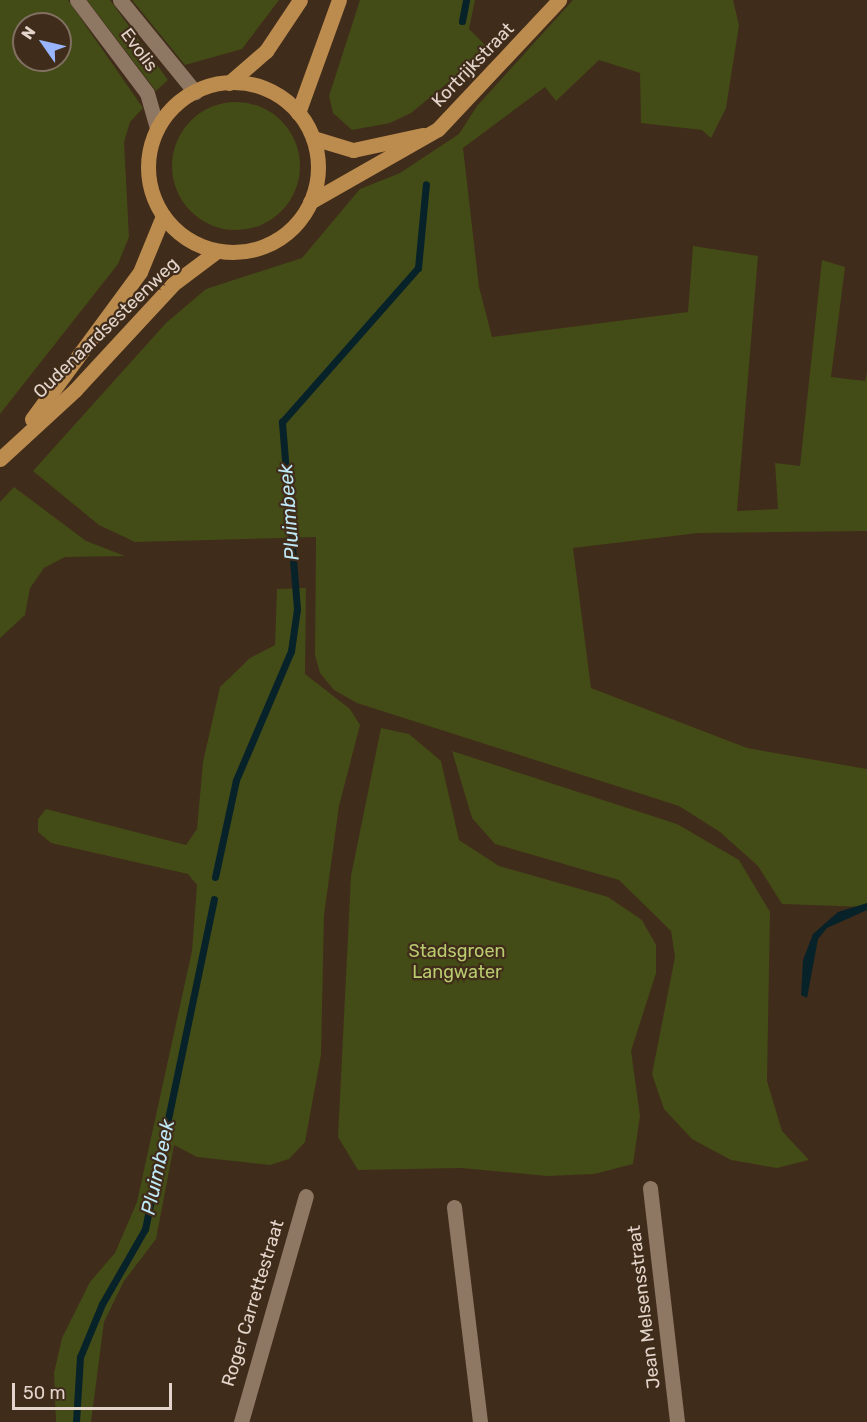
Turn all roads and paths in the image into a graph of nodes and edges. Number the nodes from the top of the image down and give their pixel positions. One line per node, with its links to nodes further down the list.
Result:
1 (77, 0): 9 (street, Evolis)
2 (120, 0): 7 (street, Evolis)
3 (300, 0): 6 (main road)
4 (339, 0): 8 (main road)
5 (560, 0): 10 (main road, Kortrijkstraat)
6 (229, 82): 7 (main road); 8 (main road)
7 (195, 93): 9 (main road)
8 (298, 113): 11 (main road)
9 (157, 129): 13 (main road)
10 (438, 129): 11 (main road, Kortrijkstraat); 12 (main road, Kortrijkstraat)
11 (313, 138): 12 (main road)
12 (310, 202): 14 (main road)
13 (163, 216): 14 (main road); 15 (main road, Oudenaardsesteenweg)
14 (217, 251): 15 (main road, Oudenaardsesteenweg)
15 (23, 433): 16 (main road, Oudenaardsesteenweg)
16 (0, 459)
17 (650, 1188): 22 (street, Jean Melsensstraat)
18 (306, 1196): 20 (street, Roger Carrettestraat)
19 (454, 1207): 21 (street)
20 (241, 1422)
21 (480, 1422)
22 (677, 1422)

